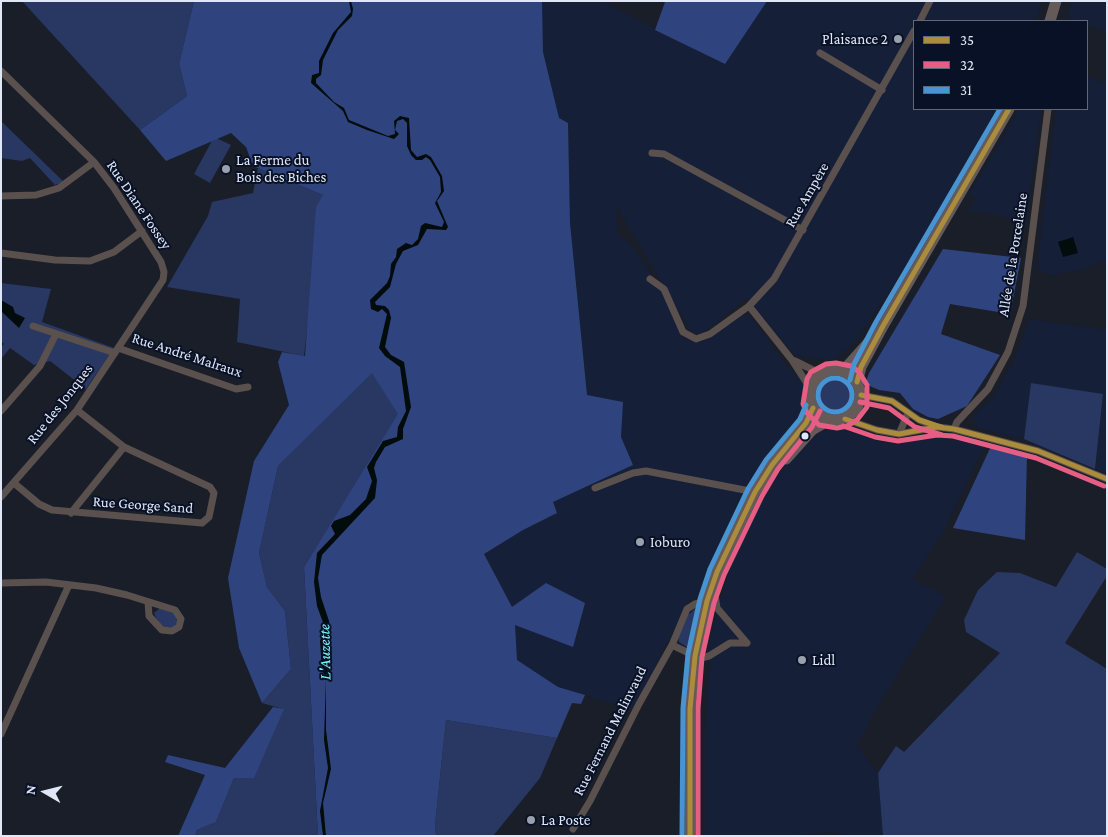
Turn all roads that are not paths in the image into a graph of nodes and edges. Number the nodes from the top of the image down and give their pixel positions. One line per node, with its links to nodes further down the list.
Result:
1 (930, 1): 3 (street)
2 (1056, 1): 4 (main road)
3 (920, 20)
4 (1050, 20)
5 (913, 33): 8 (street, Rue Ampère)
6 (820, 53): 8 (street)
7 (1, 71): 12 (street, Rue Diane Fossey)
8 (882, 90): 14 (street, Rue Ampère)
9 (1008, 110): 21 (main road)
10 (1048, 110): 38 (street, Allée de la Porcelaine)
11 (652, 153): 14 (street)
12 (94, 162): 13 (street); 15 (street, Rue Diane Fossey)
13 (1, 196)
14 (803, 230): 18 (street, Rue Ampère)
15 (142, 231): 16 (street); 19 (street, Rue Diane Fossey)
16 (1, 253)
17 (650, 279): 18 (street, Rue Ampère)
18 (749, 306): 24 (street)
19 (134, 324): 23 (street, Rue des Jonques)
20 (34, 326): 22 (street, Rue André Malraux)
21 (883, 326): 25 (main road); 27 (main road)
22 (56, 334): 23 (street, Rue André Malraux); 33 (street)
23 (117, 351): 28 (street, Rue André Malraux); 32 (street, Rue des Jonques)
24 (792, 360): 26 (street); 29 (street)
25 (843, 371): 26 (main road); 27 (main road)
26 (821, 374): 29 (main road)
27 (857, 382): 30 (main road)
28 (248, 388)
29 (810, 388): 31 (main road)
30 (861, 395): 34 (street); 35 (main road)
31 (813, 408): 36 (main road); 44 (main road)
32 (77, 410): 40 (street, Rue George Sand); 42 (street, Rue des Jonques)
33 (1, 411)
34 (908, 413): 37 (street); 39 (street)
35 (845, 419): 36 (main road); 39 (street)
36 (829, 420): 49 (main road)
37 (937, 427): 38 (street); 39 (street)
38 (954, 429): 41 (street)
39 (899, 434)
40 (124, 447): 46 (street); 46 (street, Rue George Sand)
41 (1107, 480)
42 (14, 483): 45 (street, Rue des Jonques); 46 (street, Rue George Sand)
43 (595, 488): 44 (street)
44 (755, 492): 49 (main road)
45 (1, 497)
46 (70, 513)
47 (1, 583): 48 (street)
48 (69, 585): 50 (street); 53 (street)
49 (711, 598): 51 (street, Rue Fernand Malinvaud); 52 (main road); 52 (street)
50 (148, 602): 50 (street)
51 (672, 645): 52 (street); 54 (street, Rue Fernand Malinvaud)
52 (698, 657): 55 (main road); 56 (main road)
53 (1, 734)
54 (573, 829)
55 (690, 836)
56 (697, 836)

